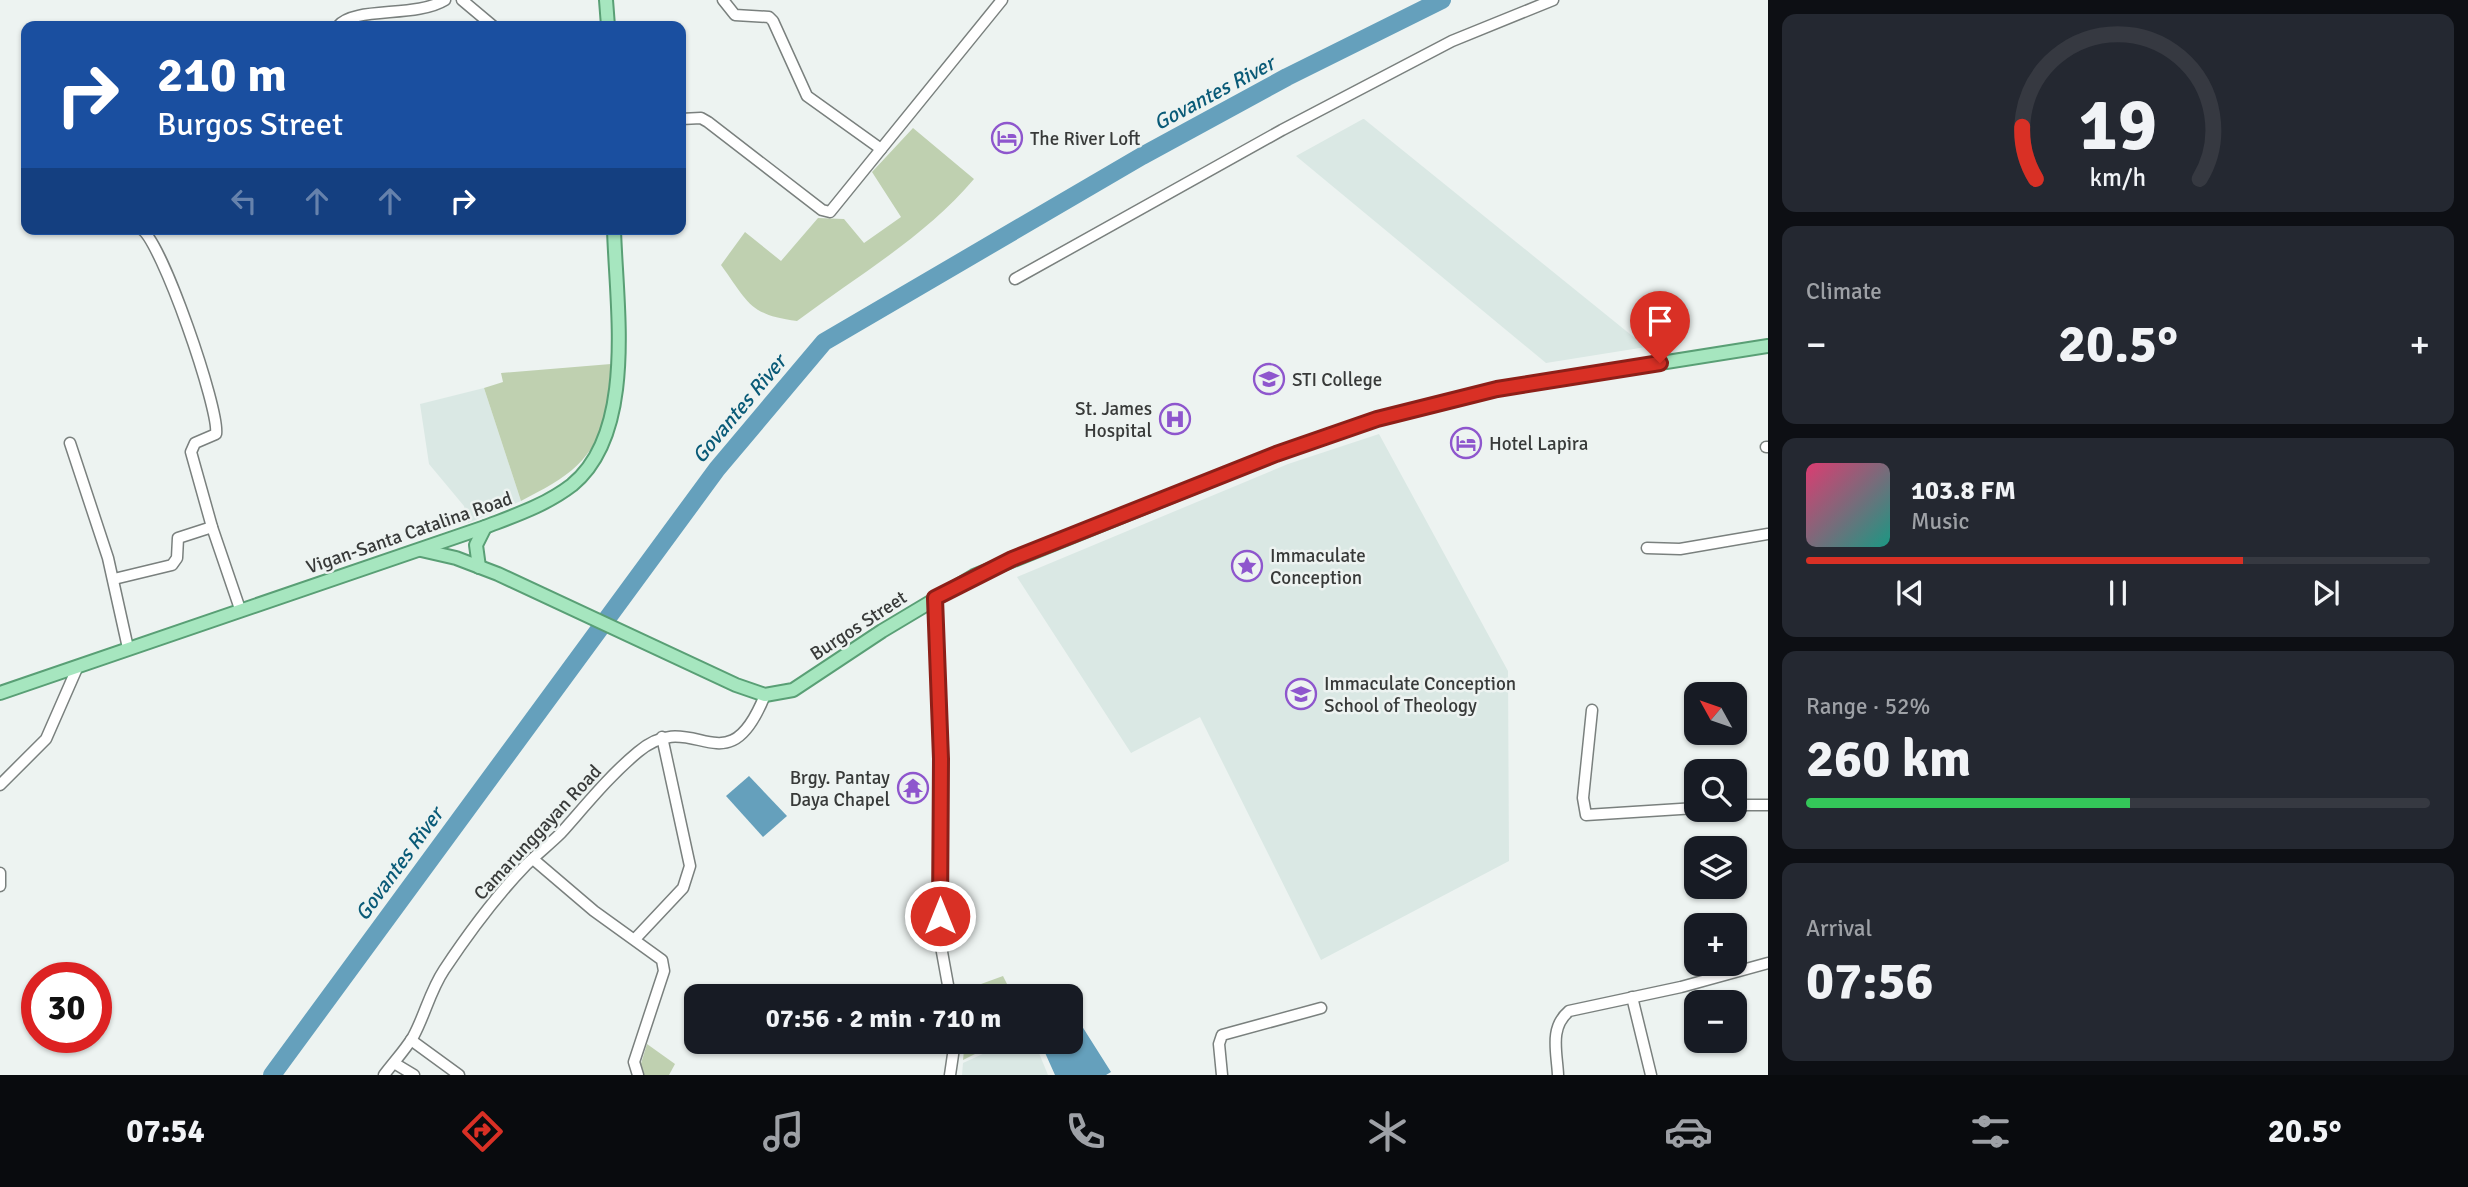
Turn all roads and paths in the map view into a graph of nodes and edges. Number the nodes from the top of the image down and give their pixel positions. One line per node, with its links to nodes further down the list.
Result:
1 (445, 0): 7 (street)
2 (462, 0): 8 (street)
3 (607, 0): 9 (main road)
4 (723, 0): 11 (street)
5 (1002, 0): 11 (street)
6 (1553, 0): 14 (street)
7 (345, 21)
8 (487, 21)
9 (608, 21)
10 (686, 119): 11 (street)
11 (881, 149)
12 (149, 235): 17 (street)
13 (614, 235): 18 (main road, Vigan-Santa Catalina Road)
14 (1015, 279)
15 (1768, 346): 24 (main road, Burgos Street)
16 (70, 443): 23 (street)
17 (212, 527): 23 (street); 25 (street)
18 (485, 527): 21 (main road, Vigan-Santa Catalina Road); 22 (main road)
19 (1768, 534): 20 (street)
20 (1647, 548)
21 (421, 550): 22 (main road); 25 (main road, Vigan-Santa Catalina Road)
22 (478, 567): 29 (main road)
23 (114, 579): 26 (street)
24 (935, 598): 29 (main road, Burgos Street); 41 (street)
25 (240, 610): 26 (main road, Vigan-Santa Catalina Road)
26 (128, 648): 27 (main road, Vigan-Santa Catalina Road)
27 (78, 666): 28 (main road, Vigan-Santa Catalina Road); 32 (street)
28 (0, 693)
29 (765, 695): 31 (street)
30 (1592, 710): 35 (street)
31 (662, 737): 36 (street, Camarunggayan Road); 39 (street)
32 (0, 785)
33 (1747, 805): 34 (street)
34 (1768, 806)
35 (1684, 809)
36 (533, 859): 39 (street); 44 (street, Camarunggayan Road)
37 (0, 873): 38 (street)
38 (0, 886)
39 (635, 939): 47 (street)
40 (1768, 963): 42 (street)
41 (948, 984)
42 (1632, 997): 53 (street); 54 (street)
43 (1321, 1008): 52 (street)
44 (411, 1040): 46 (street, Camarunggayan Road); 50 (street)
45 (953, 1054): 51 (street)
46 (394, 1063): 48 (street, Camarunggayan Road); 49 (street)
47 (636, 1074)
48 (384, 1075)
49 (414, 1075)
50 (459, 1075)
51 (950, 1075)
52 (1222, 1075)
53 (1558, 1075)
54 (1651, 1075)

